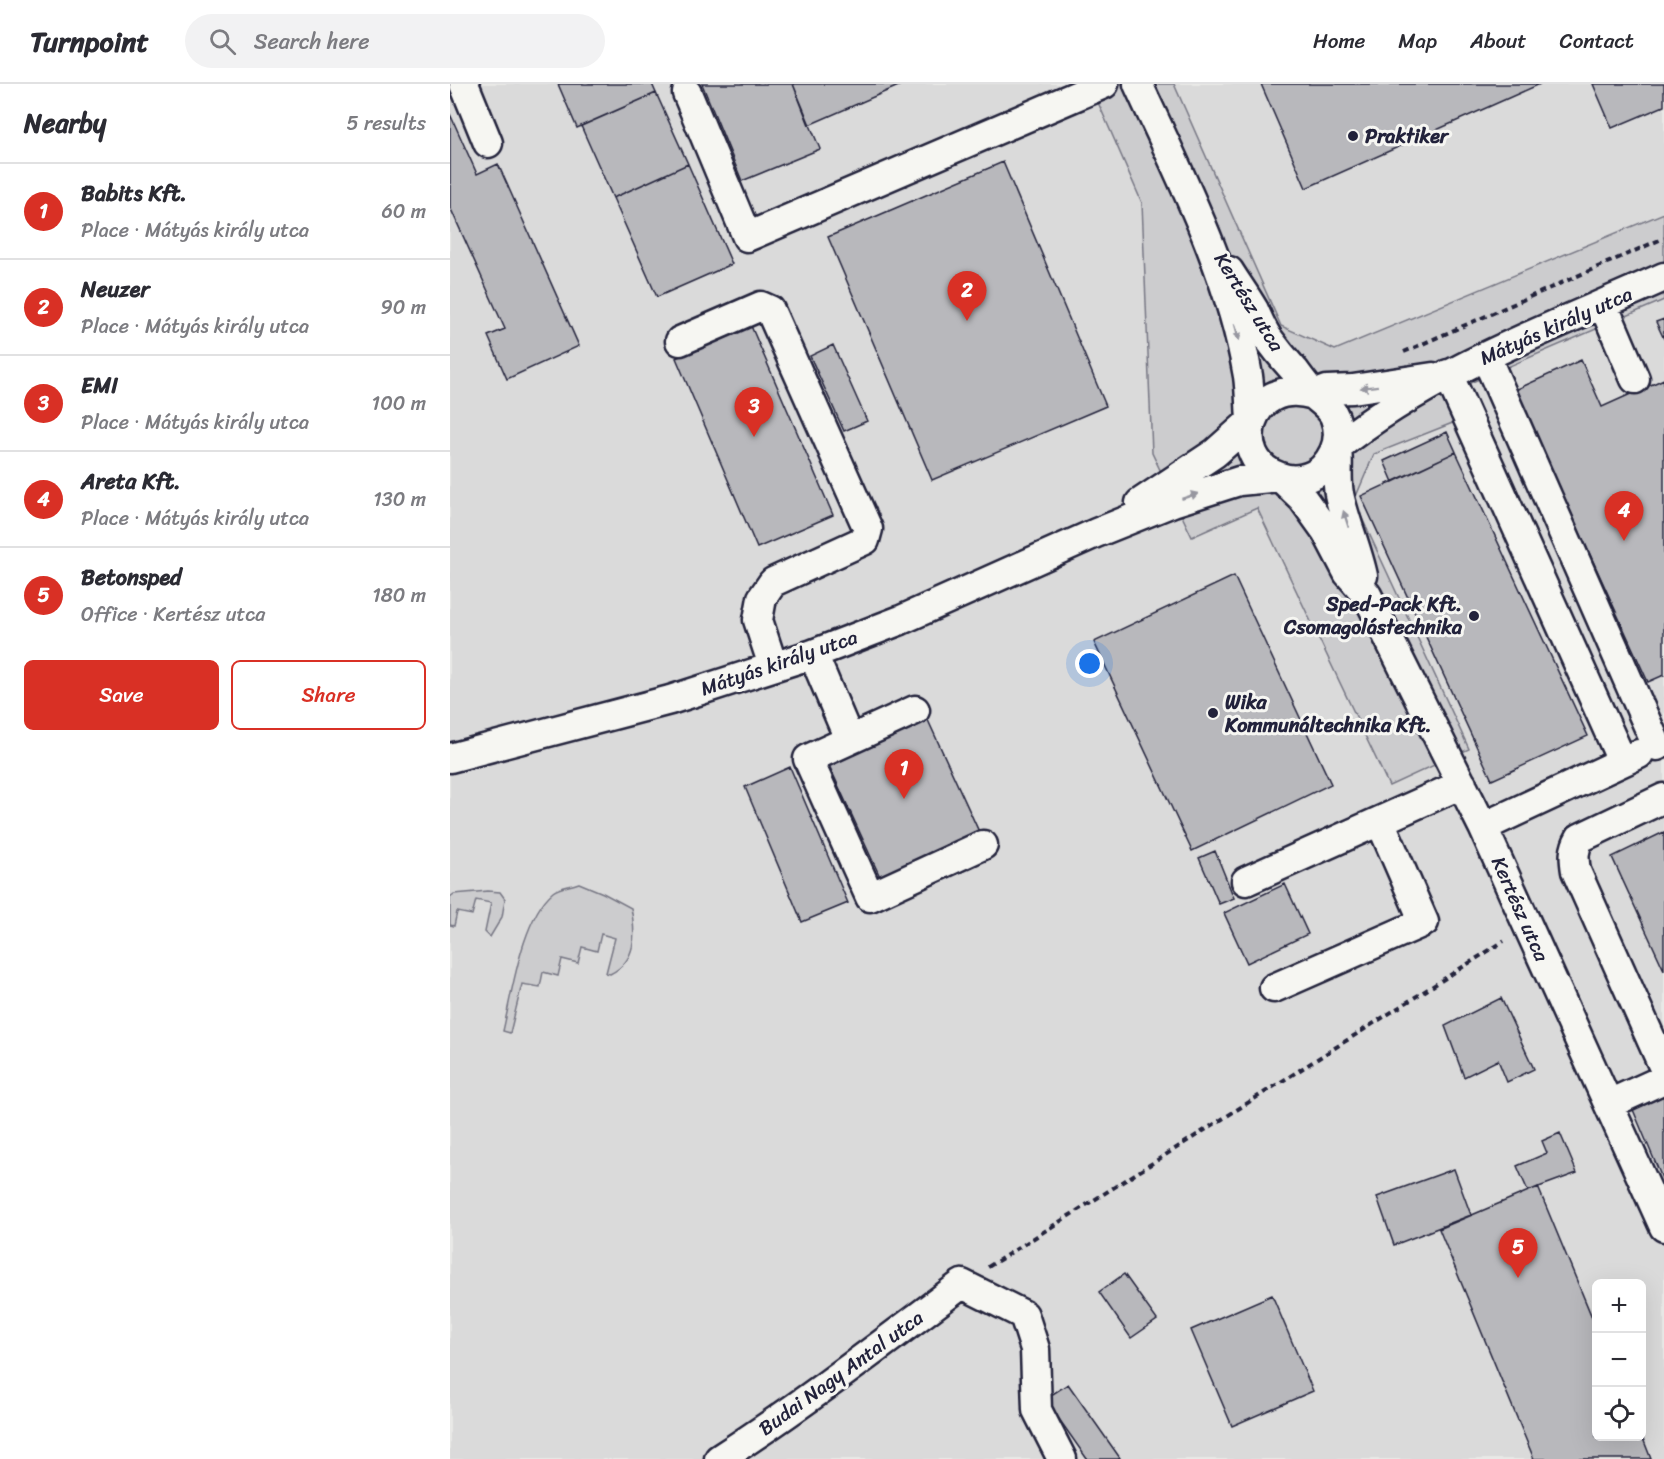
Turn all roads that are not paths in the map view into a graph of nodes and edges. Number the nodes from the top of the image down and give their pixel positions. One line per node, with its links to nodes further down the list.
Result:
1 (464, 84): 5 (street)
2 (1104, 84): 4 (street)
3 (1138, 84): 6 (street, Kertész utca)
4 (687, 93)
5 (488, 143)
6 (1207, 236): 13 (street, Kertész utca); 14 (street, Kertész utca, one-way to 14)
7 (1664, 277): 8 (street, Mátyás király utca)
8 (1603, 304): 10 (street, Mátyás király utca); 12 (street)
9 (680, 341): 20 (street)
10 (1486, 357): 11 (street, Mátyás király utca); 23 (street)
11 (1448, 374): 13 (street, Mátyás király utca, one-way to 13); 15 (street, Mátyás király utca); 25 (street)
12 (1635, 378)
13 (1314, 395): 14 (street); 15 (street)
14 (1251, 421): 16 (street); 17 (street, Mátyás király utca)
15 (1337, 447): 16 (street); 18 (street, Kertész utca, one-way to 15)
16 (1280, 477): 17 (street, Mátyás király utca, one-way to 16); 18 (street, Kertész utca)
17 (1096, 533): 19 (street, Mátyás király utca)
18 (1367, 596): 26 (street, Kertész utca)
19 (813, 654): 20 (street, Mátyás király utca); 22 (street)
20 (773, 666): 24 (street, Mátyás király utca)
21 (915, 710): 22 (street)
22 (849, 739): 30 (street)
23 (1660, 745): 25 (street)
24 (450, 758)
25 (1622, 761): 29 (street)
26 (1462, 784): 28 (street); 29 (street, Kertész utca)
27 (1664, 798): 33 (street)
28 (1380, 821): 31 (street); 32 (street)
29 (1483, 828): 35 (street, Kertész utca)
30 (983, 845)
31 (1246, 881)
32 (1274, 988)
33 (1664, 1068)
34 (1664, 1078): 35 (street)
35 (1609, 1104): 36 (street, Kertész utca)
36 (1664, 1227)
37 (719, 1459): 38 (street, Budai Nagy Antal utca)
38 (1062, 1459)

